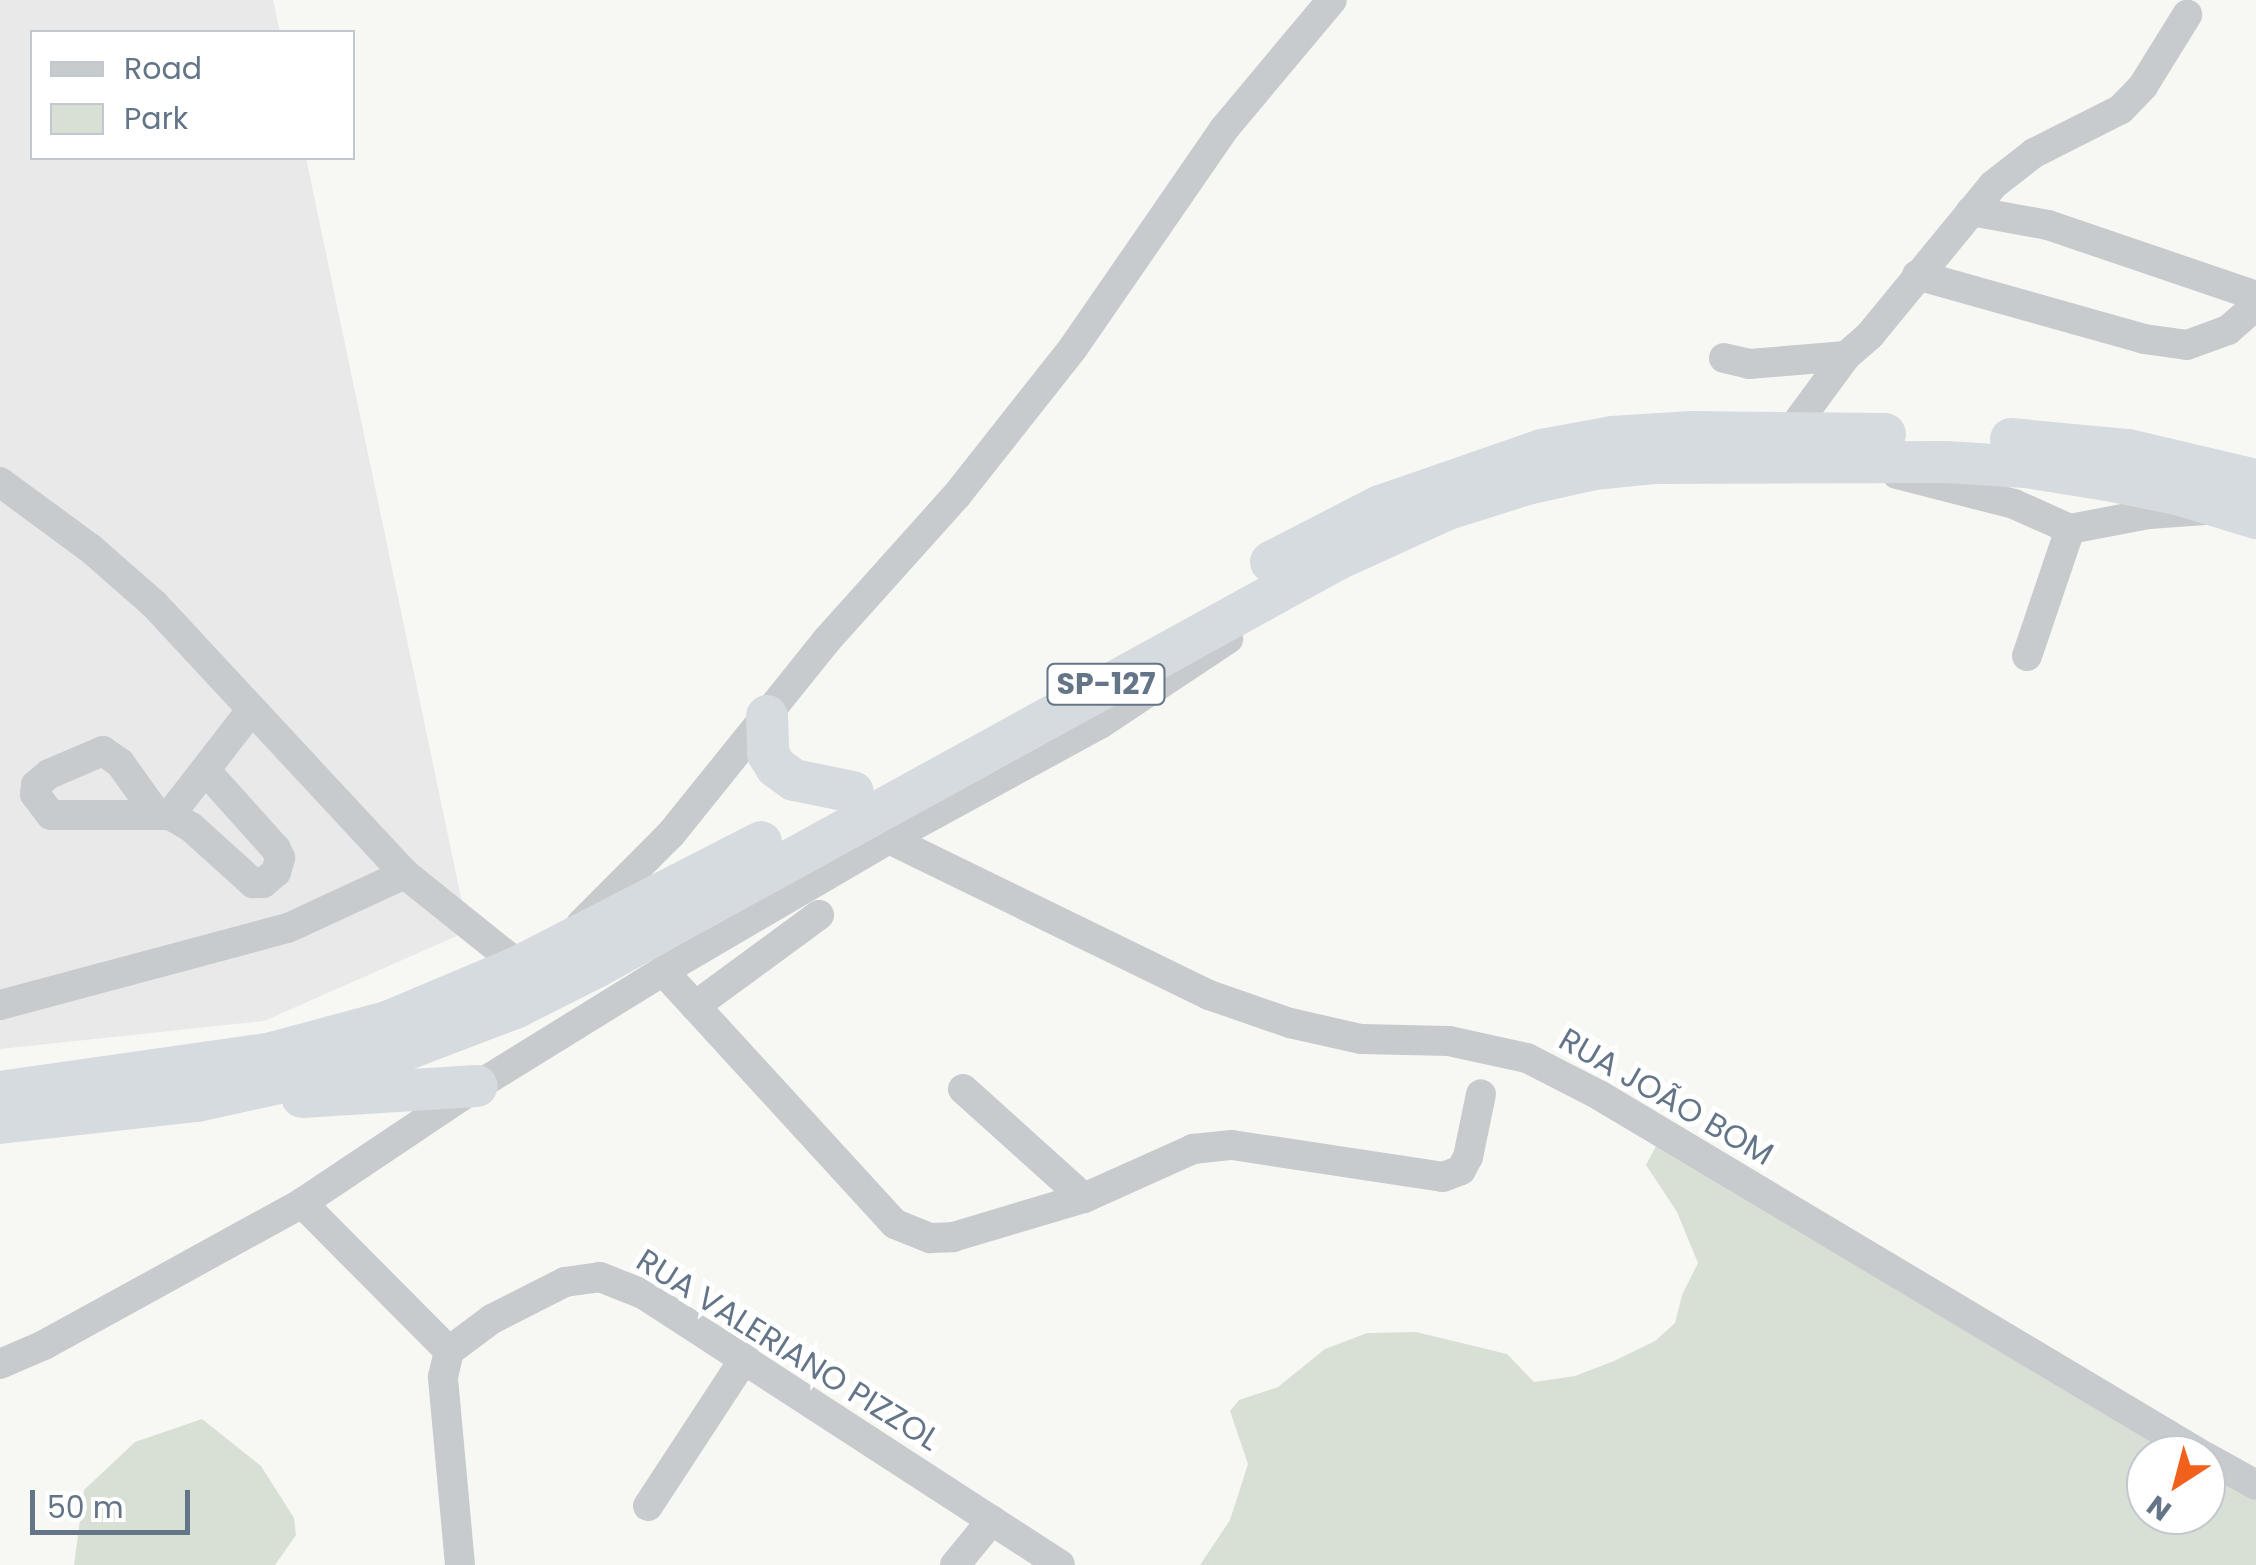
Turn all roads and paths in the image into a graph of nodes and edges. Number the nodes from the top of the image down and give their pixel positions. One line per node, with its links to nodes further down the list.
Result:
1 (1332, 0): 17 (street)
2 (2187, 15): 3 (street)
3 (1971, 210): 4 (street); 5 (street)
4 (1917, 275): 6 (street); 7 (street)
5 (2256, 296)
6 (2256, 306)
7 (1846, 356): 8 (street); 9 (street)
8 (1724, 358)
9 (1790, 432): 12 (highway, SP-127); 19 (highway, SP-127)
10 (1848, 462): 12 (highway, SP-127); 13 (street); 14 (highway, SP-127)
11 (0, 482): 16 (street)
12 (2247, 502): 13 (street)
13 (2070, 529): 15 (street)
14 (1336, 560): 20 (street); 31 (highway, SP-127)
15 (2027, 656)
16 (250, 712): 18 (street); 21 (street)
17 (767, 716): 19 (highway); 23 (street)
18 (205, 770): 18 (street)
19 (853, 792): 23 (highway, SP-127)
20 (889, 839): 24 (street); 38 (street, RUA JOÃO BOM)
21 (406, 874): 23 (street); 25 (street)
22 (819, 915): 26 (street)
23 (537, 958): 29 (highway, SP-127)
24 (663, 972): 26 (street); 27 (street)
25 (0, 1005)
26 (694, 1006): 33 (street)
27 (477, 1086): 31 (highway); 34 (street)
28 (964, 1089): 33 (street)
29 (0, 1092)
30 (1481, 1094): 33 (street)
31 (196, 1101): 32 (highway, SP-127)
32 (0, 1122)
33 (1084, 1198)
34 (302, 1203): 35 (street); 37 (street)
35 (449, 1351): 36 (street, RUA VALERIANO PIZZOL); 43 (street)
36 (745, 1358): 41 (street); 42 (street, RUA VALERIANO PIZZOL)
37 (0, 1364)
38 (2169, 1435)
39 (2226, 1468): 40 (street, RUA JOÃO BOM)
40 (2256, 1484)
41 (648, 1506)
42 (992, 1520): 44 (street); 45 (street, RUA VALERIANO PIZZOL)
43 (460, 1565)
44 (955, 1565)
45 (1060, 1565)

